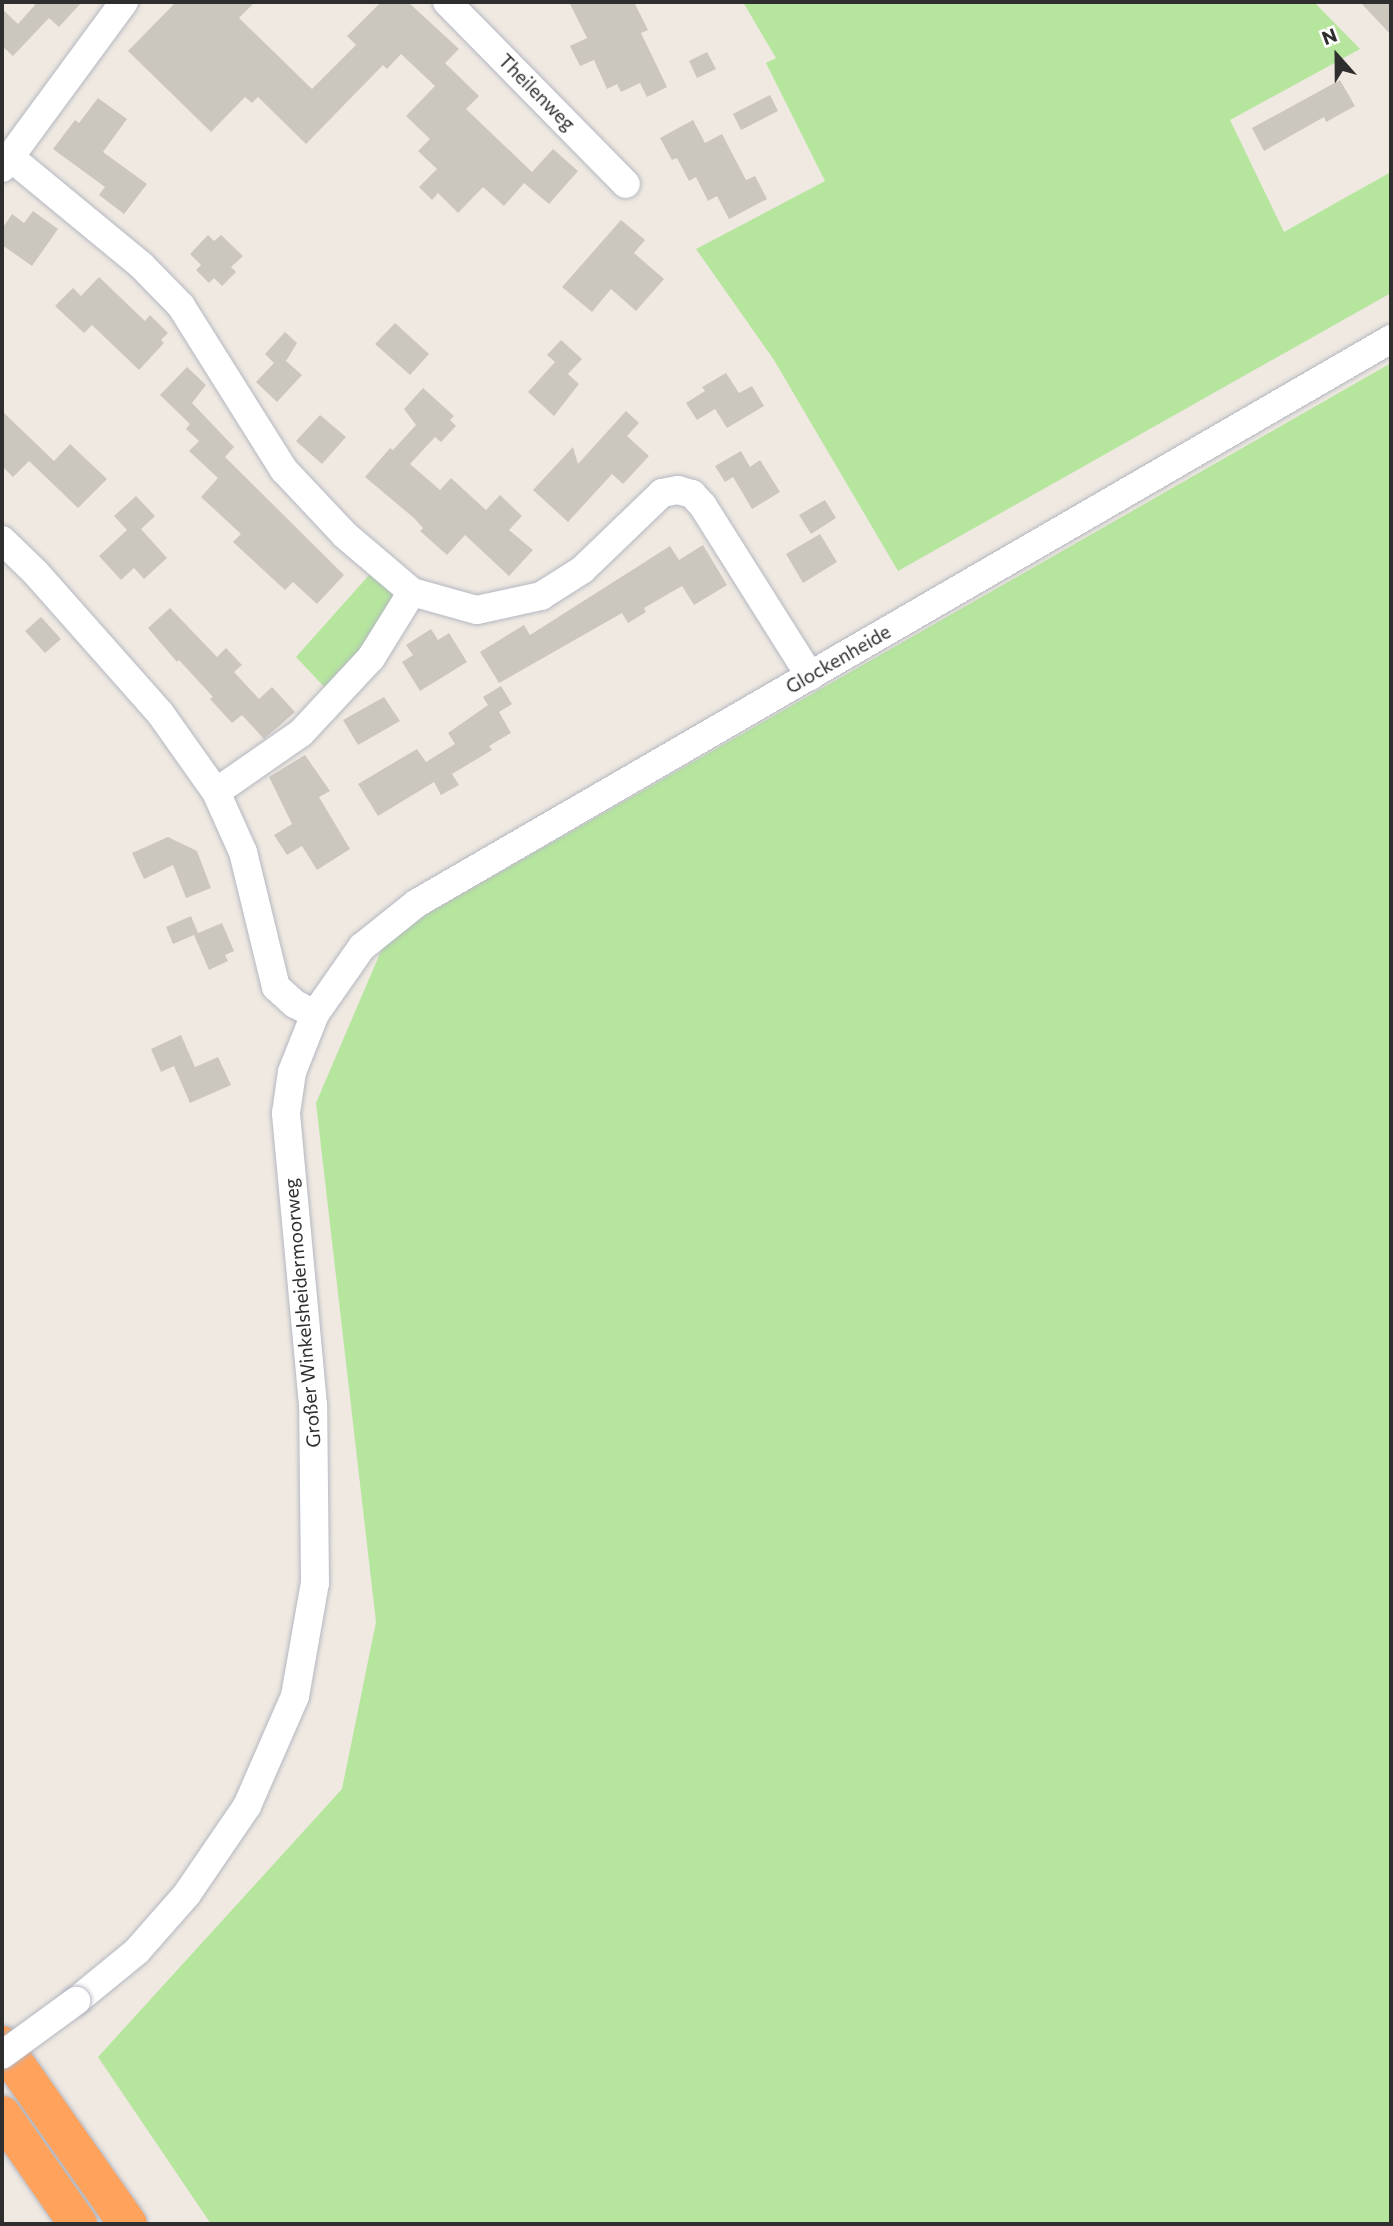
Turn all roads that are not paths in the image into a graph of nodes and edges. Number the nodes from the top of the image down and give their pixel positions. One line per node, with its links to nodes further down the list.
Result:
1 (124, 2): 3 (street)
2 (447, 2): 4 (street, Theilenweg)
3 (6, 163): 7 (street)
4 (626, 184)
5 (1391, 339): 8 (street, Glockenheide)
6 (2, 540): 9 (street)
7 (412, 592): 8 (street); 9 (street)
8 (810, 676): 10 (street, Glockenheide)
9 (216, 792): 10 (street)
10 (314, 1014): 12 (street, Großer Winkelsheidermoorweg, bridge)
11 (2, 2045): 15 (highway)
12 (2, 2054)
13 (2, 2115): 14 (highway)
14 (78, 2224)
15 (128, 2224)

